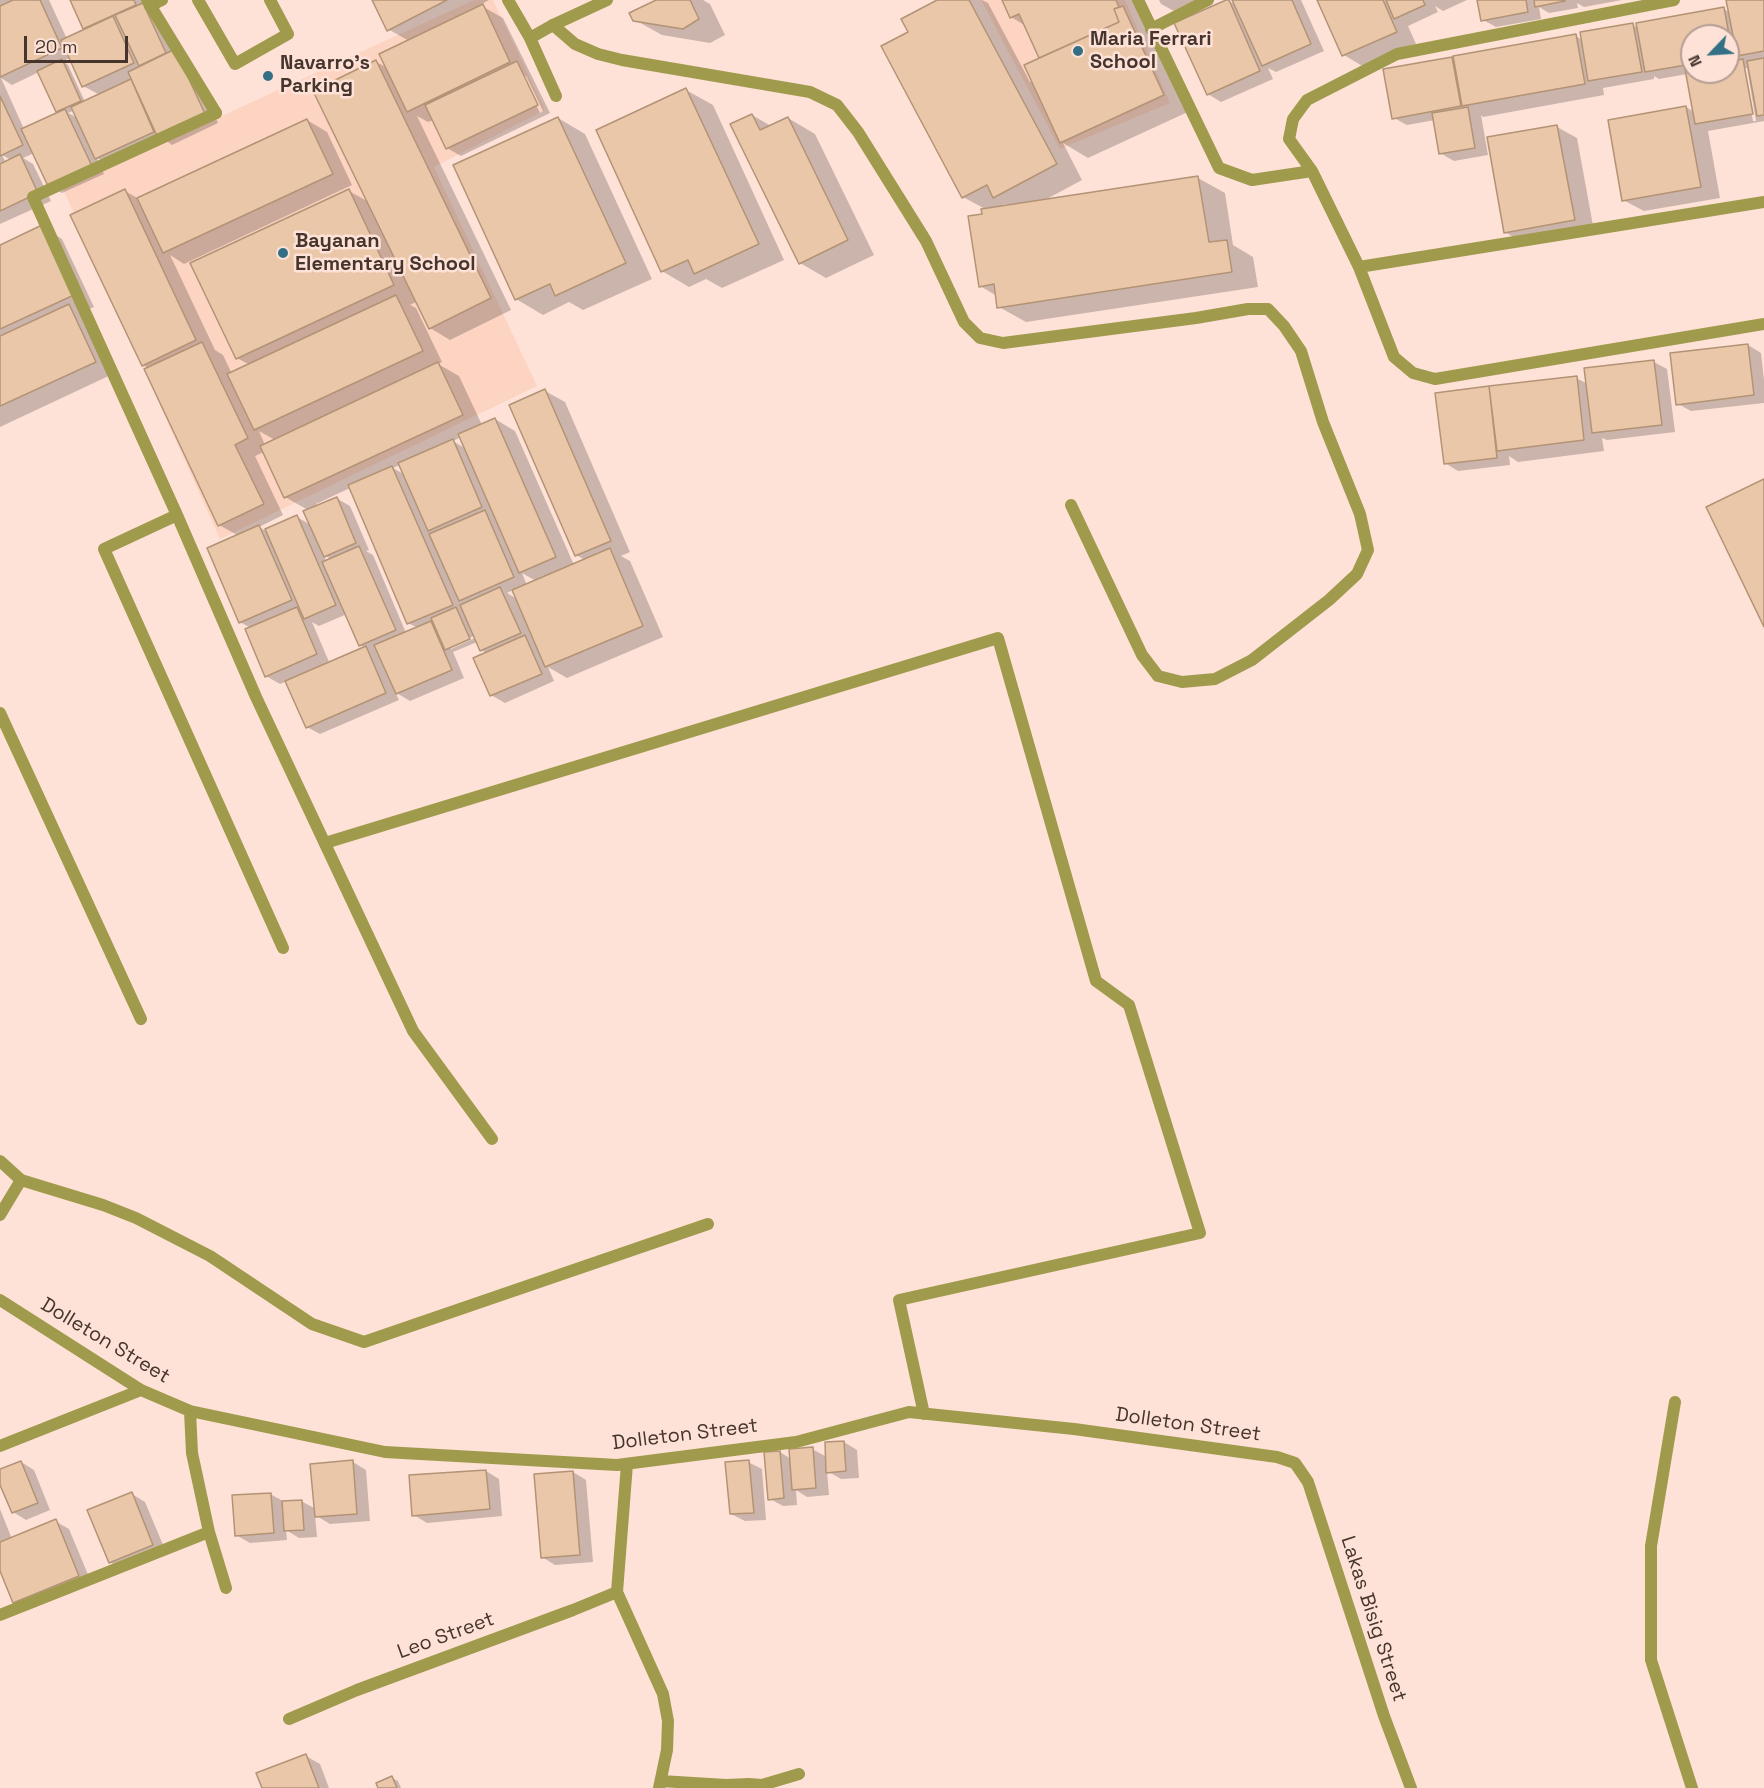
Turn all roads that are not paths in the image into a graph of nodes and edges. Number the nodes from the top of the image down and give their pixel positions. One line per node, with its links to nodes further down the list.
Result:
1 (198, 0): 2 (street)
2 (270, 0)
3 (508, 0): 11 (street)
4 (608, 0): 9 (street)
5 (1138, 0): 10 (street)
6 (1208, 0): 10 (street)
7 (1674, 0): 13 (street)
8 (153, 2): 18 (street)
9 (553, 25): 11 (street); 17 (street)
10 (1151, 29): 13 (street)
11 (530, 38): 12 (street)
12 (556, 96)
13 (1312, 171): 15 (street)
14 (1764, 202): 15 (street)
15 (1359, 267): 16 (street)
16 (1764, 324)
17 (1071, 505)
18 (177, 515): 20 (street); 21 (street)
19 (0, 713): 22 (street)
20 (324, 843): 23 (street); 32 (street)
21 (283, 948)
22 (141, 1019)
23 (492, 1139)
24 (0, 1161): 25 (street)
25 (21, 1180): 26 (street); 27 (street)
26 (0, 1215)
27 (708, 1224)
28 (0, 1300): 29 (street, Dolleton Street)
29 (141, 1390): 31 (street, Dolleton Street); 33 (street)
30 (1675, 1402): 44 (street)
31 (190, 1411): 35 (street, Dolleton Street); 36 (street)
32 (924, 1414): 34 (street, Dolleton Street); 35 (street, Dolleton Street)
33 (0, 1446)
34 (1295, 1463): 43 (street, Lakas Bisig Street)
35 (627, 1464): 38 (street)
36 (209, 1532): 37 (street); 39 (street)
37 (226, 1588)
38 (617, 1592): 40 (street, Leo Street); 42 (street)
39 (0, 1615)
40 (289, 1719)
41 (799, 1774): 42 (street)
42 (660, 1784)
43 (1411, 1788)
44 (1692, 1788)

